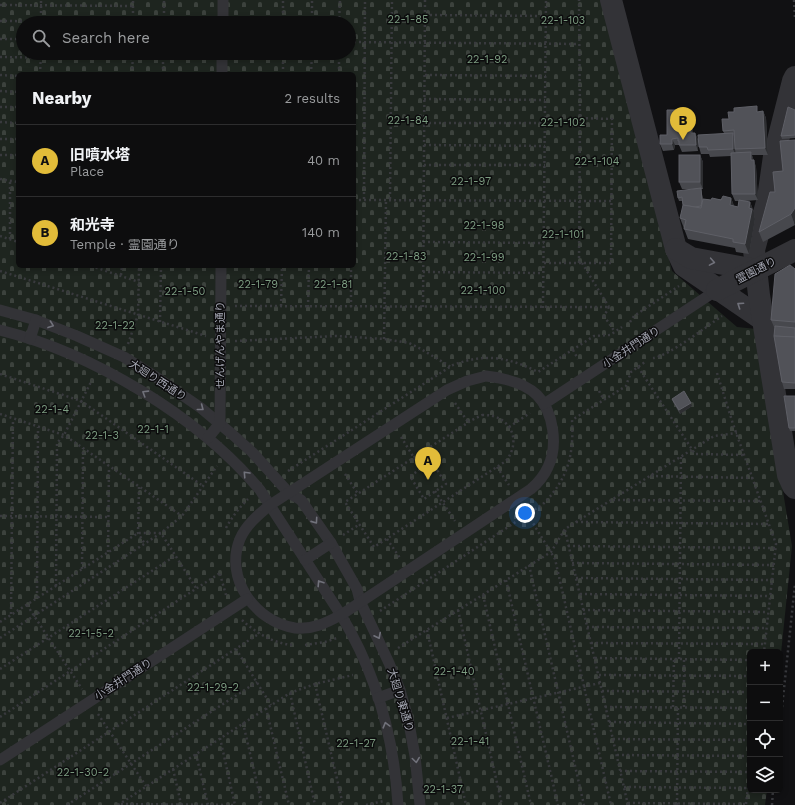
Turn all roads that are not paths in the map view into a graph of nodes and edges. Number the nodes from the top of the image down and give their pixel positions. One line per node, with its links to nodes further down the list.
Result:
1 (223, 0): 3 (lane)
2 (611, 0): 7 (street)
3 (223, 16)
4 (222, 60): 5 (lane)
5 (222, 72)
6 (795, 77): 10 (street)
7 (676, 249): 10 (street, one-way to 10); 11 (street)
8 (795, 250): 10 (street, 霊園通り)
9 (221, 268): 18 (lane, せんげんやま通り)
10 (756, 270): 11 (street, 霊園通り); 14 (street)
11 (717, 290): 14 (street, one-way to 11); 17 (lane, 小金井門通り)
12 (0, 310): 13 (lane, 大廻り西通り)
13 (36, 320): 16 (lane); 18 (lane, 大廻り西通り, one-way to 18)
14 (763, 320): 20 (street)
15 (0, 330): 16 (lane, 大廻り西通り)
16 (30, 339): 19 (lane, 大廻り西通り, one-way to 16)
17 (544, 404): 21 (lane); 26 (lane)
18 (220, 423): 19 (lane); 21 (lane, 大廻り西通り)
19 (208, 438): 22 (lane, 大廻り西通り, one-way to 19)
20 (795, 488)
21 (289, 493): 22 (lane); 23 (lane, 大廻り西通り, one-way to 23)
22 (270, 505): 24 (lane, 大廻り西通り); 25 (lane)
23 (331, 543): 24 (lane); 26 (lane, 大廻り東通り)
24 (305, 560): 27 (lane, 大廻り東通り, one-way to 24)
25 (247, 599): 27 (lane); 30 (lane, 小金井門通り)
26 (360, 601): 27 (lane); 28 (lane, 大廻り東通り, one-way to 28)
27 (341, 615): 29 (lane, 大廻り東通り)
28 (400, 690): 29 (lane); 32 (lane, 大廻り東通り, one-way to 32)
29 (378, 698): 31 (lane, 大廻り東通り, one-way to 29)
30 (0, 760)
31 (393, 802)
32 (420, 805)

